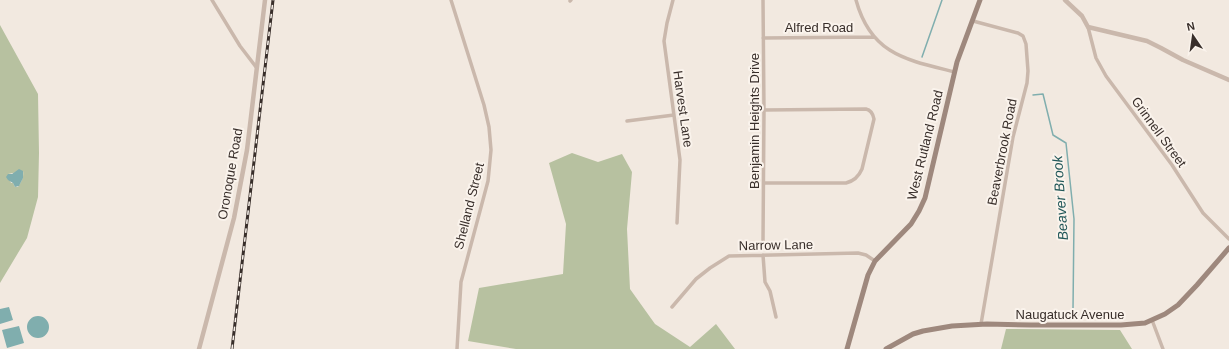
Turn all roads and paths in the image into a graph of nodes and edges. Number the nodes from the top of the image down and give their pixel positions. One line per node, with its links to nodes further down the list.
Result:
1 (212, 0): 13 (street)
2 (265, 0): 13 (street, Oronoque Road)
3 (451, 0): 31 (street, Shelland Street)
4 (673, 0): 17 (street, Harvest Lane)
5 (763, 0): 12 (street, Benjamin Heights Drive)
6 (856, 0): 11 (street)
7 (980, 0): 9 (main road, West Rutland Road)
8 (1065, 0): 10 (street)
9 (973, 22): 14 (main road, West Rutland Road); 29 (street, Beaverbrook Road)
10 (1088, 27): 15 (street); 21 (street, Grinnell Street)
11 (874, 37): 12 (street, Alfred Road); 14 (street)
12 (764, 38): 16 (street, Benjamin Heights Drive)
13 (256, 67): 30 (street, Oronoque Road)
14 (955, 72): 25 (main road, West Rutland Road)
15 (1229, 80)
16 (764, 110): 19 (street, Benjamin Heights Drive); 19 (street)
17 (674, 115): 18 (street); 20 (street, Harvest Lane)
18 (627, 122)
19 (764, 183): 22 (street, Benjamin Heights Drive)
20 (677, 223)
21 (1229, 239)
22 (763, 241)
23 (1229, 248): 28 (main road, Naugatuck Avenue)
24 (763, 254): 25 (street, Narrow Lane); 26 (street, Narrow Lane); 27 (street)
25 (875, 261): 32 (main road, West Rutland Road)
26 (672, 308)
27 (776, 317)
28 (1152, 320): 29 (main road, Naugatuck Avenue); 34 (street)
29 (981, 324): 33 (main road, Naugatuck Avenue)
30 (199, 349)
31 (458, 349)
32 (847, 349)
33 (886, 349)
34 (1163, 349)

